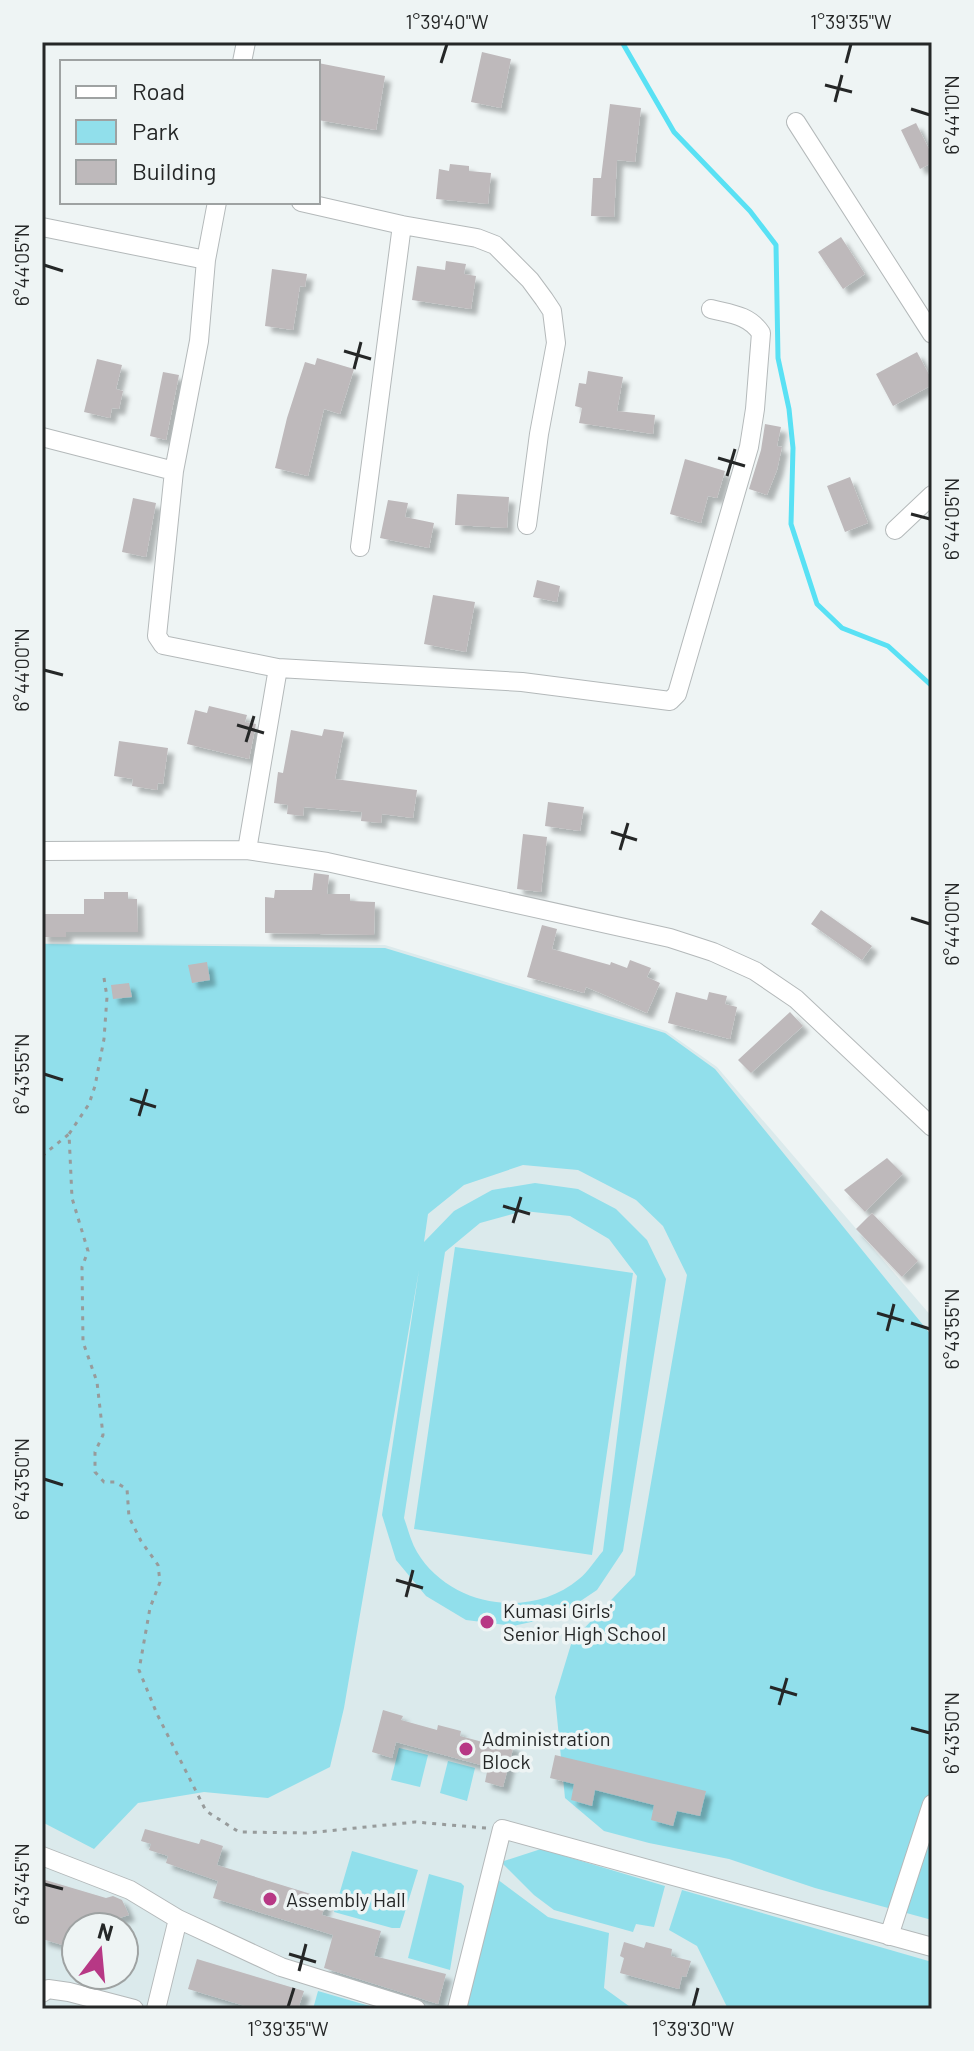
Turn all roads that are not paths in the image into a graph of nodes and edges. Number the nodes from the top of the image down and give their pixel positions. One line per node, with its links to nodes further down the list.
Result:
1 (796, 122): 8 (street)
2 (217, 204): 6 (street)
3 (310, 204): 4 (street)
4 (402, 225): 12 (street); 14 (street)
5 (42, 227): 6 (street)
6 (206, 260): 10 (street)
7 (711, 309): 15 (street)
8 (932, 334)
9 (42, 437): 10 (street)
10 (174, 471): 15 (street)
11 (932, 495): 13 (street)
12 (527, 525)
13 (895, 530)
14 (360, 547)
15 (278, 668): 16 (street)
16 (247, 850): 17 (street); 18 (street)
17 (42, 851)
18 (932, 1127)
19 (932, 1804): 22 (street)
20 (42, 1856): 21 (street)
21 (178, 1919): 26 (street); 27 (street)
22 (889, 1936): 23 (street); 28 (street)
23 (932, 1947)
24 (42, 1993): 25 (street)
25 (134, 2009)
26 (156, 2009)
27 (416, 2009)
28 (457, 2009)

